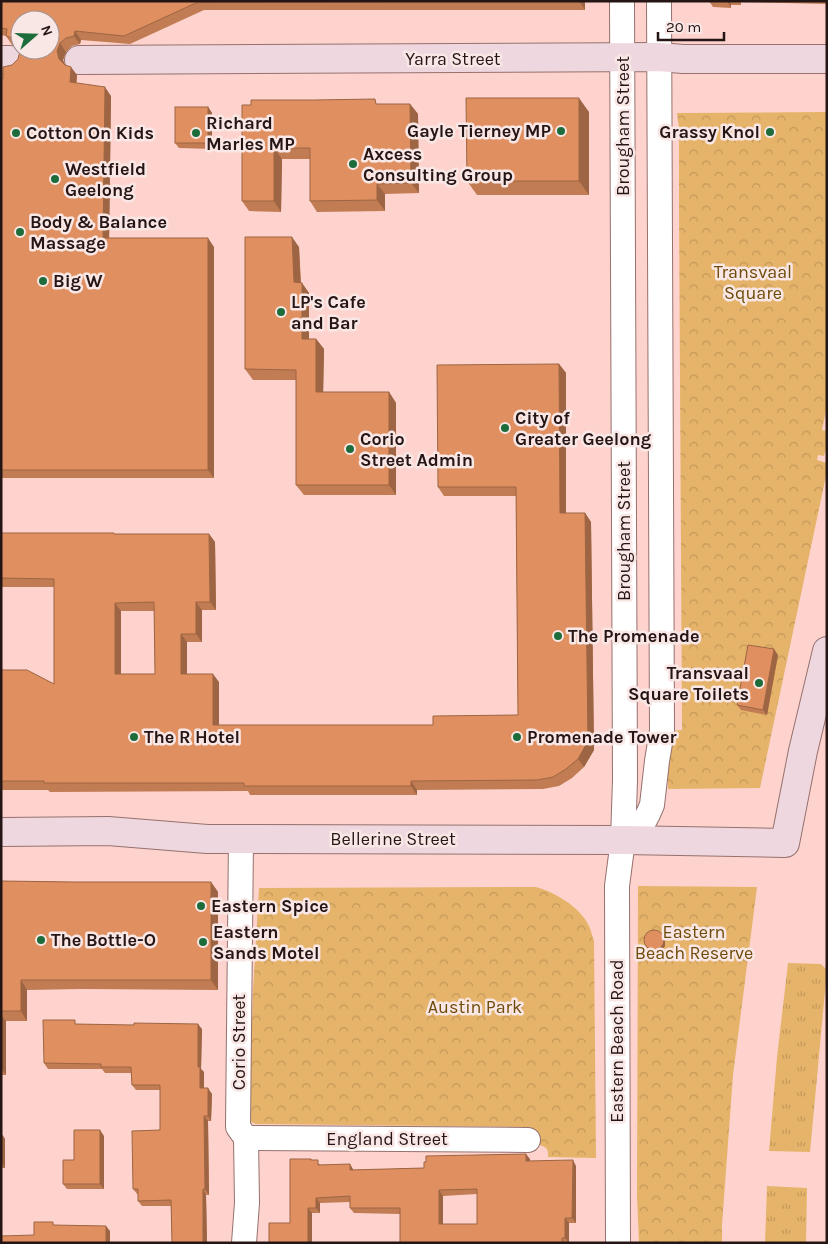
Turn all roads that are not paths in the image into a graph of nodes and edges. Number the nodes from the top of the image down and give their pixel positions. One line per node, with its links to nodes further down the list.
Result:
1 (622, 1): 4 (street, Brougham Street)
2 (659, 1): 3 (street, Brougham Street)
3 (659, 57): 4 (street, Yarra Street); 5 (street, Yarra Street); 8 (street, Brougham Street)
4 (623, 58): 6 (street, Yarra Street); 7 (street, Brougham Street)
5 (827, 59)
6 (79, 60)
7 (624, 530): 8 (street); 12 (street, Brougham Street)
8 (661, 530): 12 (street, Brougham Street)
9 (827, 651): 12 (street, Bellerine Street)
10 (1, 832): 11 (street, Bellerine Street)
11 (241, 839): 12 (street, Bellerine Street); 13 (street, Corio Street)
12 (623, 840): 16 (street, Eastern Beach Road)
13 (242, 1133): 14 (street, England Street); 15 (street, Corio Street)
14 (528, 1140)
15 (244, 1243)
16 (618, 1243)

